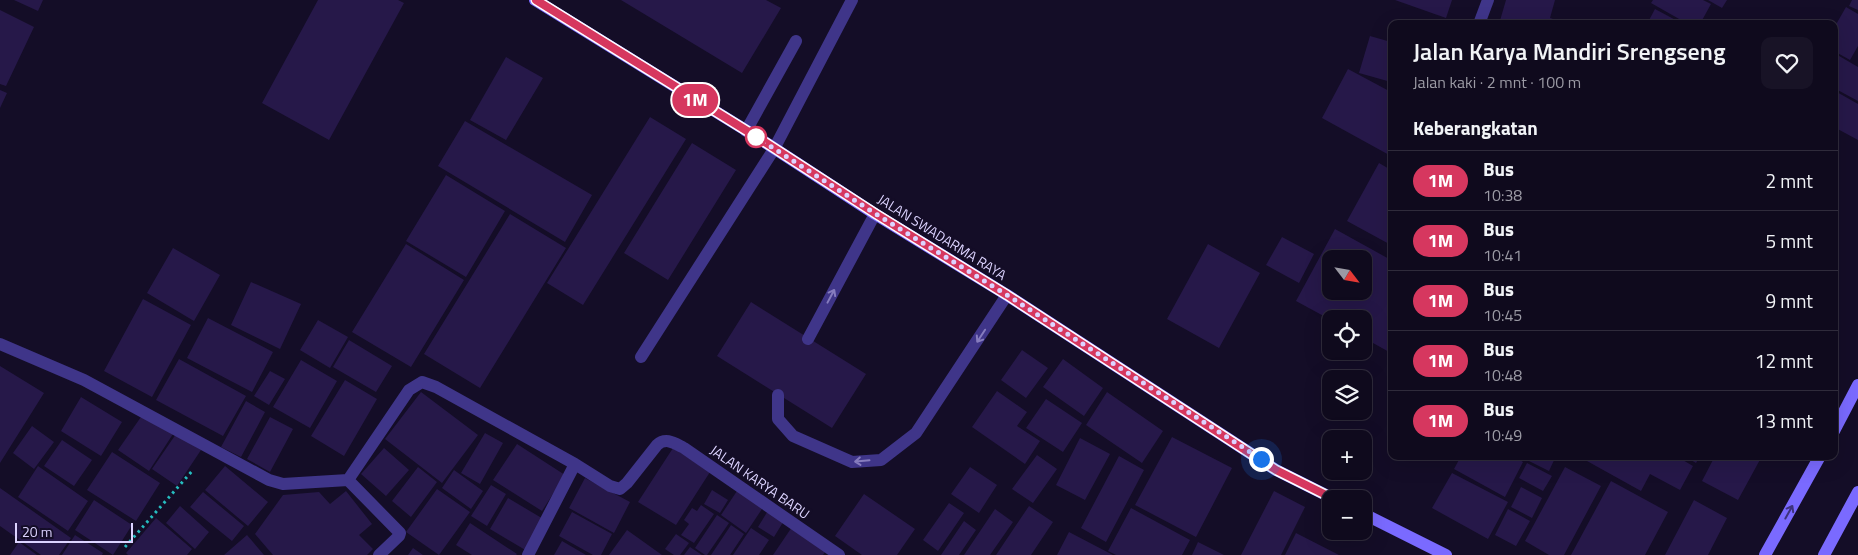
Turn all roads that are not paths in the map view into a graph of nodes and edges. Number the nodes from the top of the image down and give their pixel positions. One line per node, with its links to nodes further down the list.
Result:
1 (536, 0): 6 (main road, JALAN SWADARMA RAYA)
2 (852, 0): 7 (street)
3 (1488, 0): 4 (street)
4 (1480, 20)
5 (796, 42): 6 (street)
6 (746, 131): 7 (main road, JALAN SWADARMA RAYA)
7 (774, 149): 8 (main road, JALAN SWADARMA RAYA); 12 (street)
8 (876, 214): 9 (main road, JALAN SWADARMA RAYA); 10 (street, one-way to 8)
9 (1007, 295): 14 (street, one-way to 14); 20 (main road, JALAN SWADARMA RAYA)
10 (808, 339)
11 (0, 344): 18 (street)
12 (641, 357)
13 (1858, 385): 15 (main road)
14 (778, 395)
15 (1838, 423)
16 (1818, 460): 26 (main road, one-way to 16)
17 (575, 464): 18 (street); 23 (street); 24 (street, JALAN KARYA BARU)
18 (348, 480): 22 (street)
19 (1858, 492): 27 (main road)
20 (1322, 493)
21 (1372, 518): 25 (main road)
22 (379, 555)
23 (528, 555)
24 (839, 555)
25 (1446, 555)
26 (1765, 555)
27 (1824, 555)

